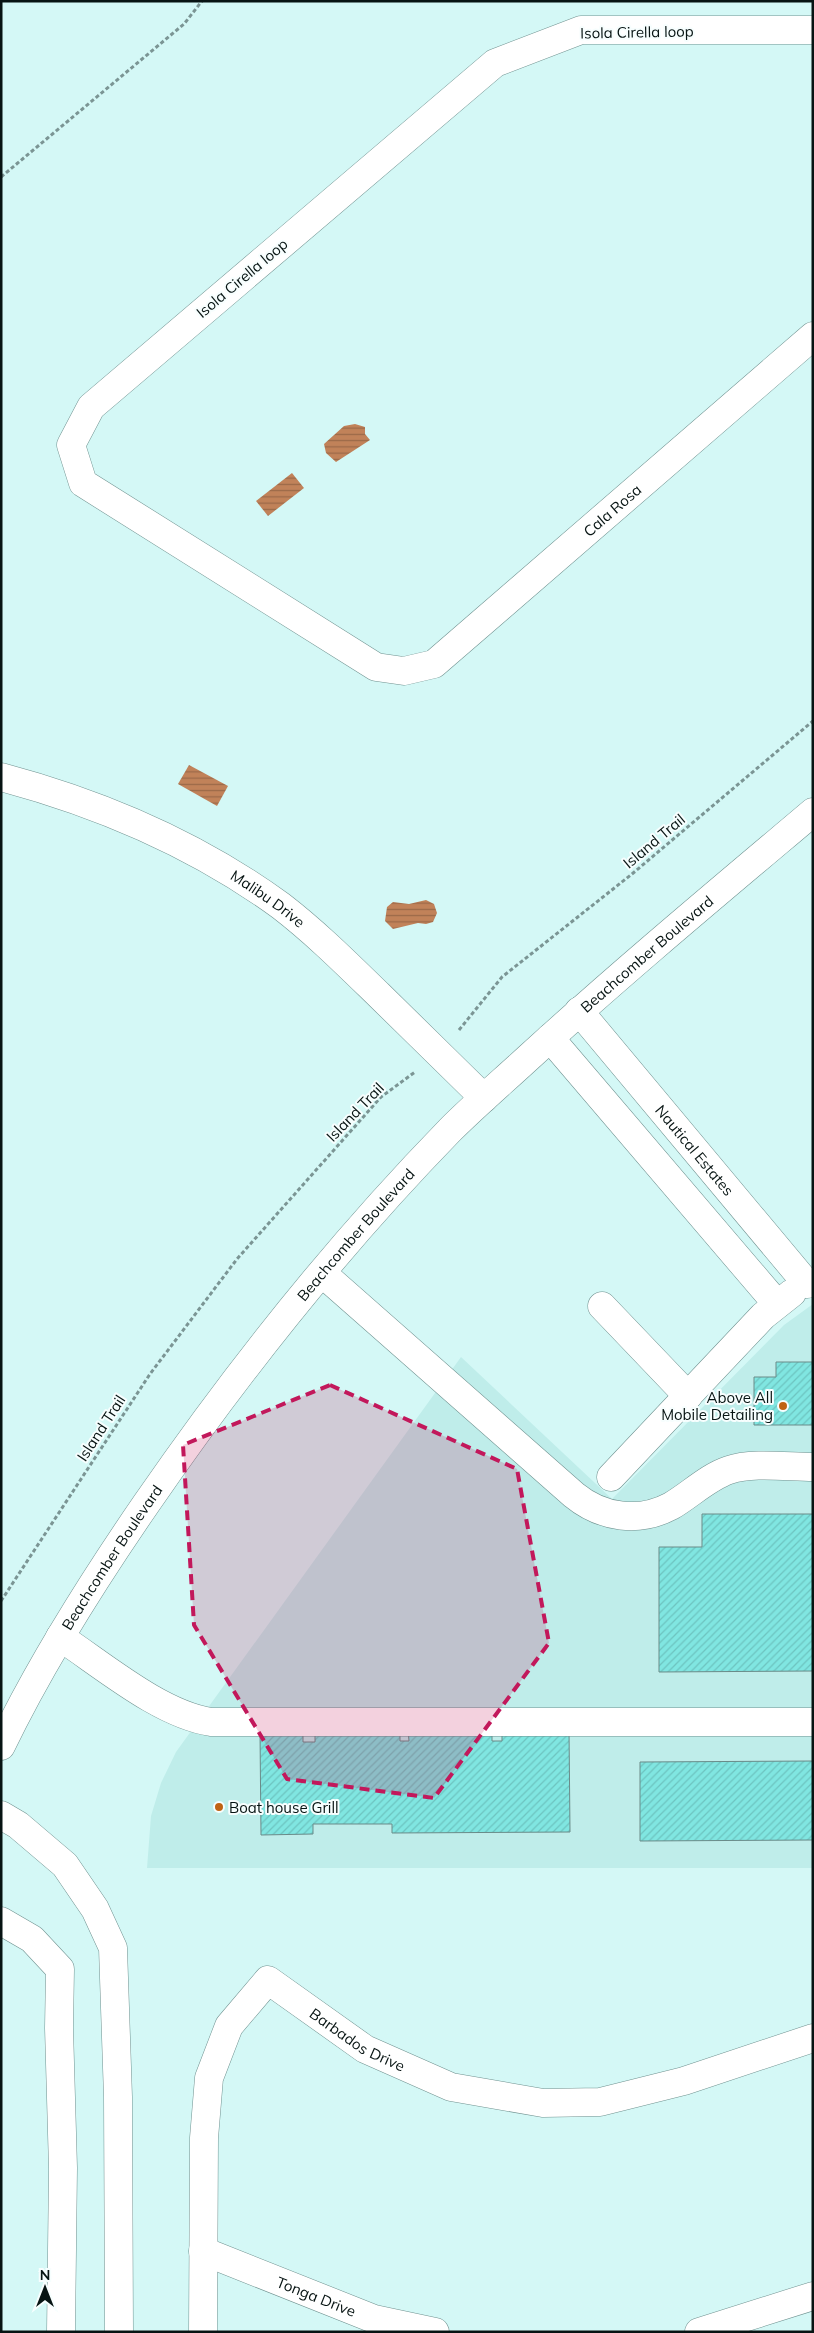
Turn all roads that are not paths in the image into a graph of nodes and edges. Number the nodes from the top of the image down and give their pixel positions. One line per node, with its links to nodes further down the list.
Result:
1 (813, 30): 3 (street, Isola Cirella loop)
2 (813, 336): 3 (street, Cala Rosa)
3 (404, 671)
4 (1, 777): 8 (street, Malibu Drive)
5 (813, 812): 6 (street, Beachcomber Boulevard)
6 (579, 1011): 7 (street, Beachcomber Boulevard); 9 (street, Nautical Estates)
7 (550, 1038): 8 (street, Beachcomber Boulevard); 10 (street)
8 (484, 1098): 11 (street, Beachcomber Boulevard)
9 (668, 1117): 10 (street); 12 (street, Nautical Estates)
10 (640, 1144): 13 (street)
11 (322, 1273): 16 (street); 18 (street, Beachcomber Boulevard)
12 (810, 1283): 13 (street)
13 (777, 1304): 15 (street)
14 (602, 1306): 15 (street)
15 (688, 1396): 17 (street)
16 (813, 1467)
17 (611, 1477)
18 (60, 1638): 19 (street); 20 (street, Beachcomber Boulevard)
19 (813, 1722)
20 (1, 1746)
21 (1, 1815): 27 (street)
22 (1, 1921): 26 (street)
23 (813, 2038): 24 (street, Barbados Drive)
24 (203, 2250): 28 (street, Barbados Drive); 29 (street, Tonga Drive)
25 (813, 2296): 30 (street)
26 (61, 2332)
27 (119, 2332)
28 (203, 2332)
29 (435, 2332)
30 (699, 2332)

